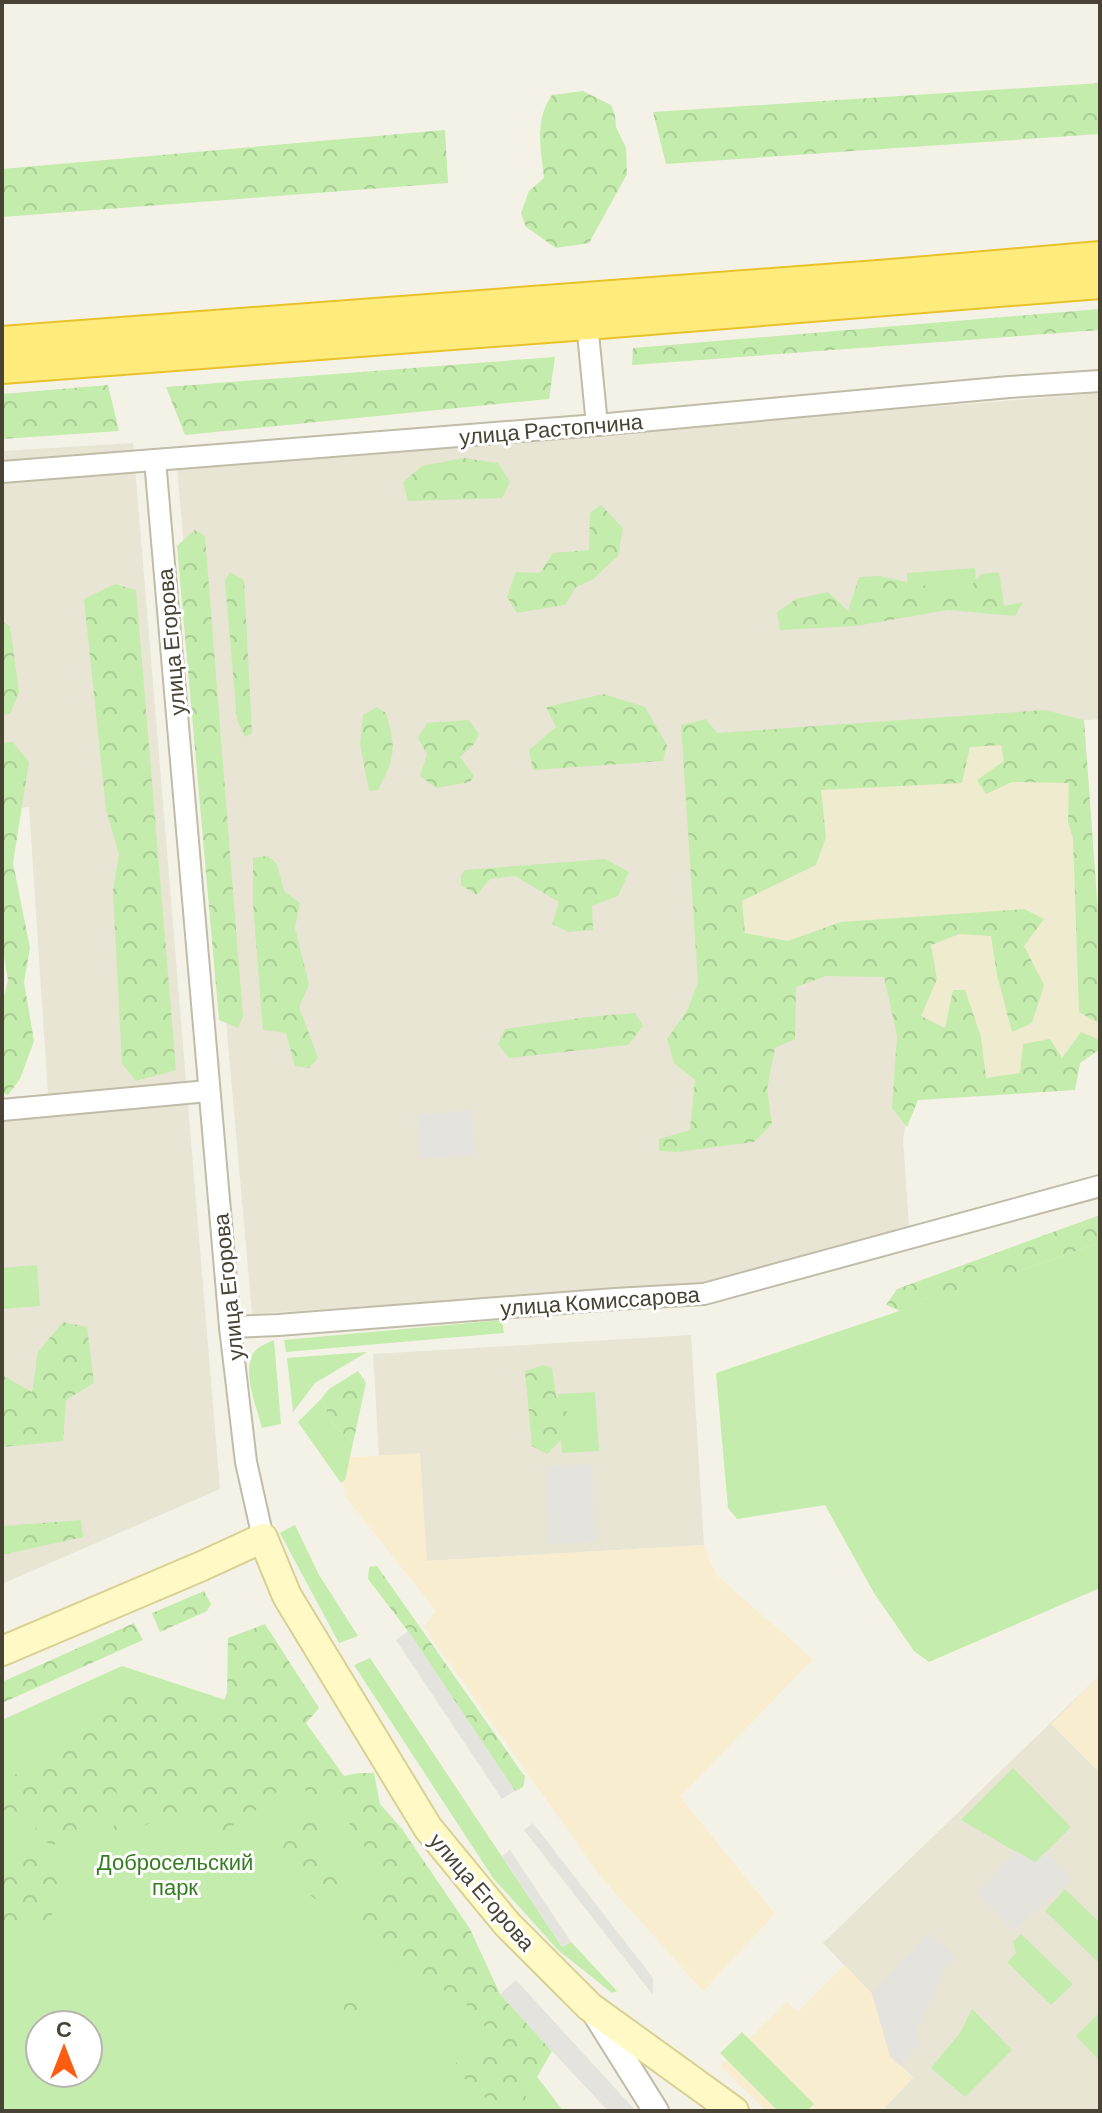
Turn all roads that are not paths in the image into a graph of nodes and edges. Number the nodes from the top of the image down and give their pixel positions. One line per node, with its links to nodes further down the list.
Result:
1 (1100, 258): 4 (highway)
2 (1100, 282): 3 (highway)
3 (587, 323): 5 (highway); 7 (street)
4 (2, 343)
5 (2, 367)
6 (1100, 381): 7 (street, улица Растопчина)
7 (597, 425): 8 (street, улица Растопчина)
8 (155, 460): 9 (street, улица Растопчина); 10 (street, улица Егорова)
9 (2, 472)
10 (208, 1091): 11 (street); 13 (street, улица Егорова)
11 (2, 1110)
12 (1100, 1186): 13 (street, улица Комиссарова)
13 (230, 1327): 14 (street, улица Егорова)
14 (263, 1538): 15 (main road); 16 (main road, улица Егорова)
15 (2, 1651)
16 (590, 2007): 17 (street, улица Егорова); 18 (main road, улица Егорова)
17 (656, 2111)
18 (734, 2111)

